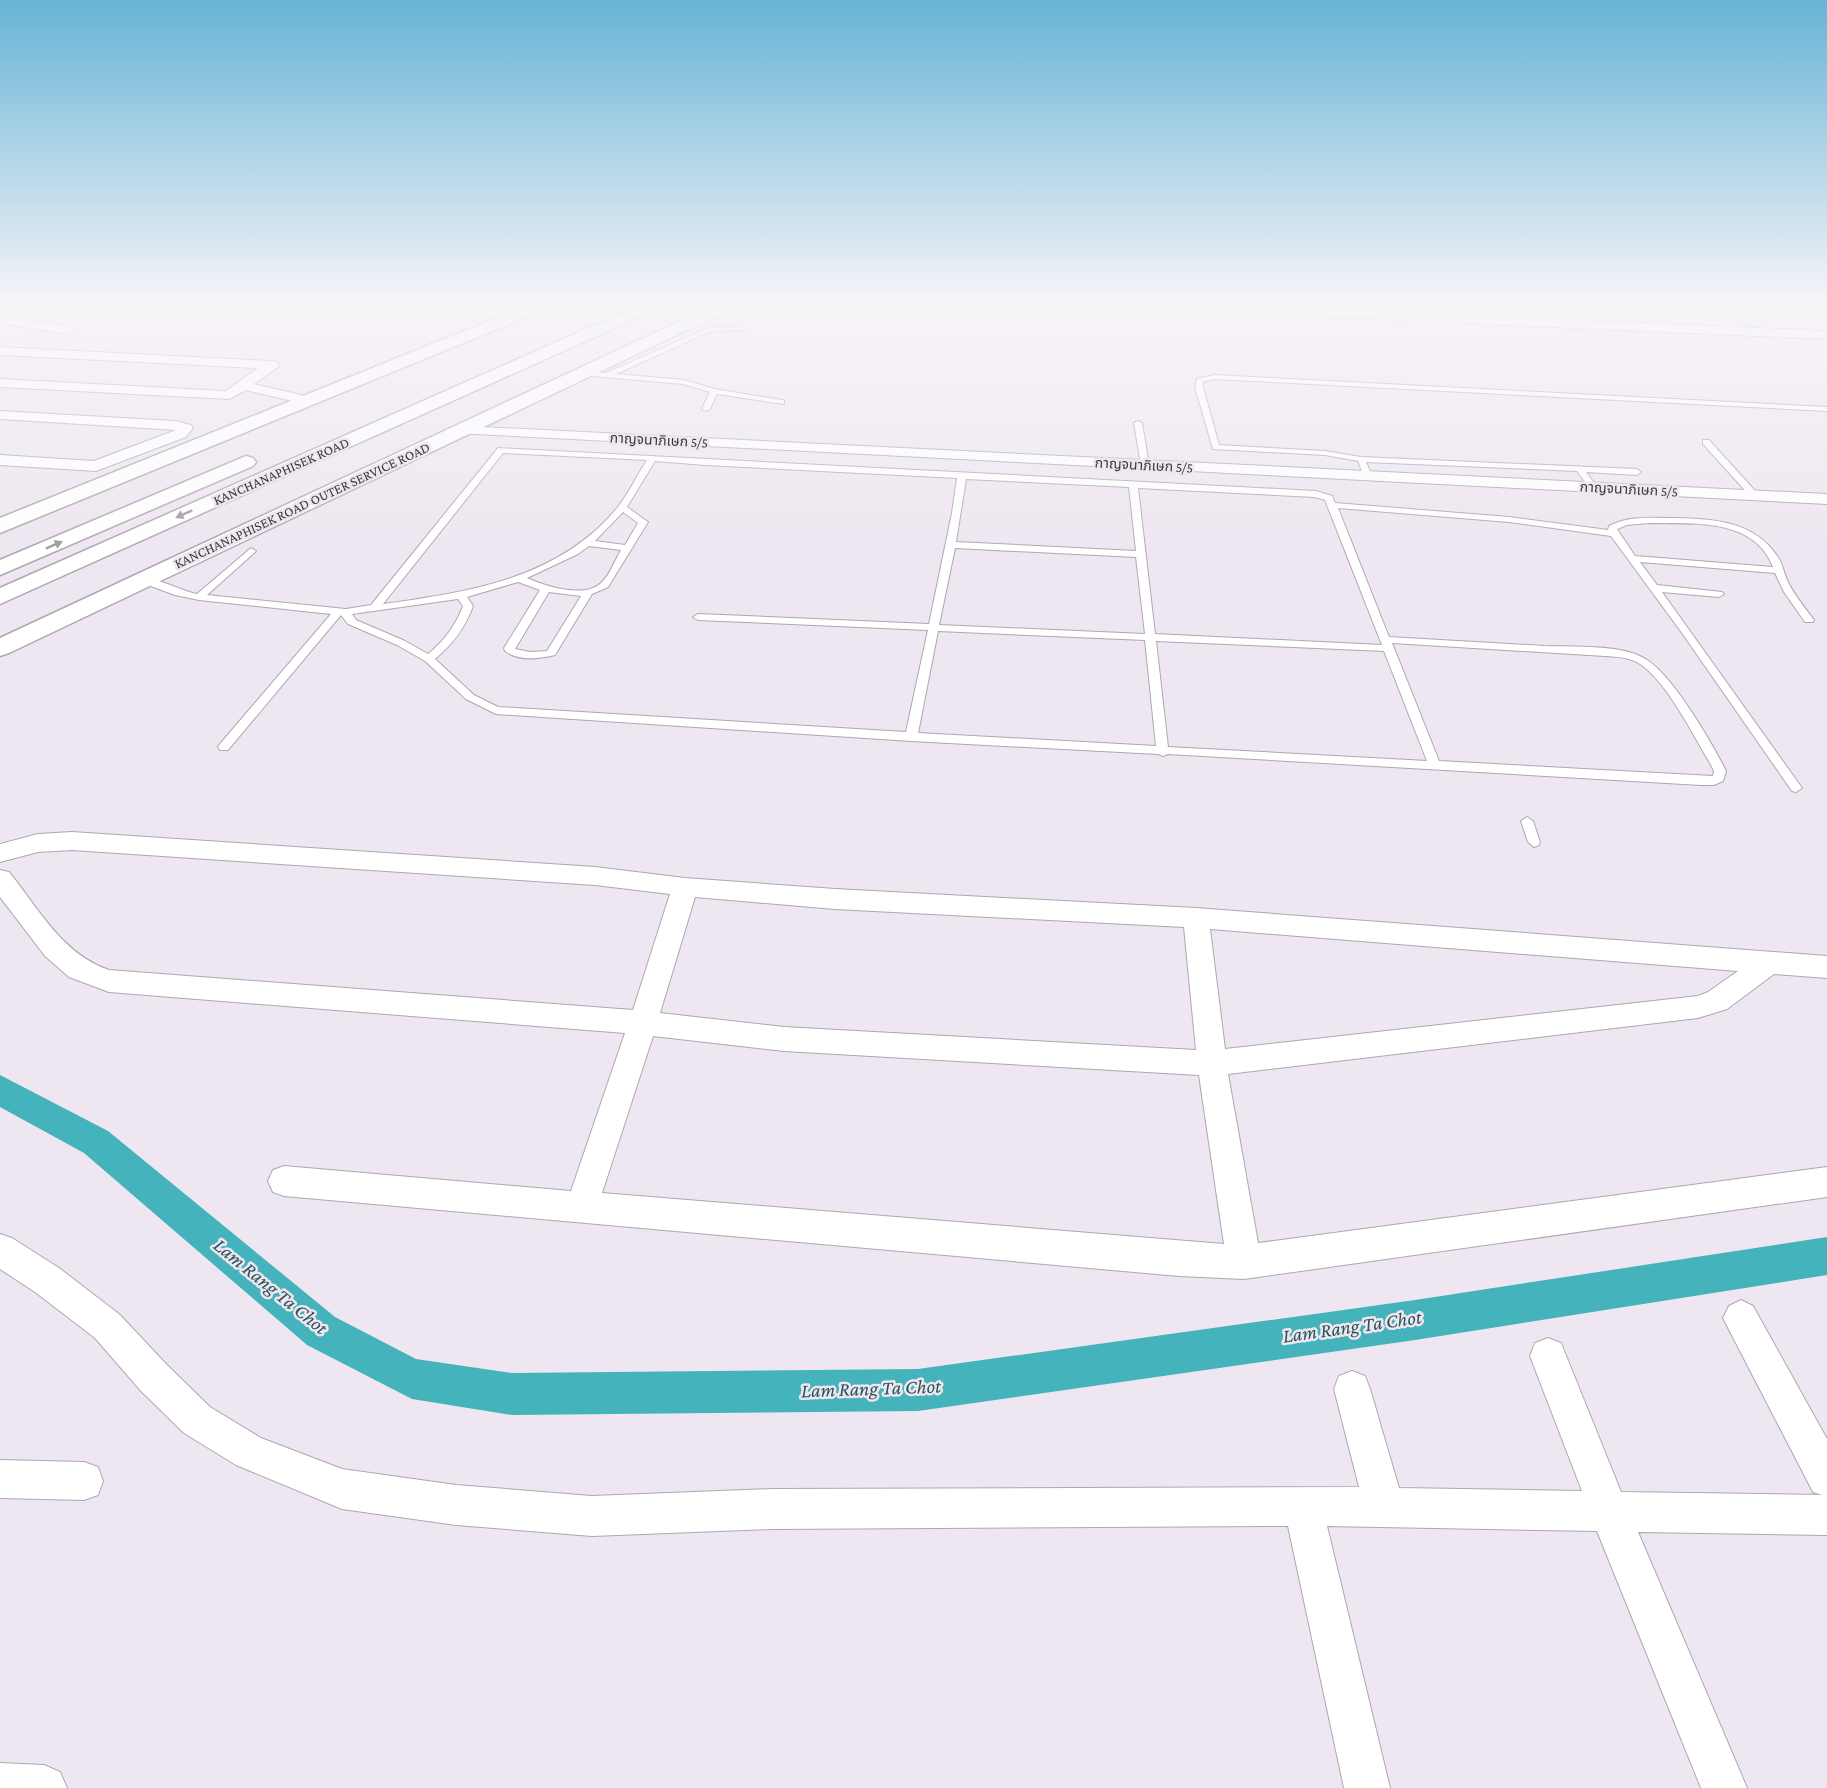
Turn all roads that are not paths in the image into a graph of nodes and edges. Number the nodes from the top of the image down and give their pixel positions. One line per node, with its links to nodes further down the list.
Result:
1 (47, 385): 2 (street)
2 (243, 385)
3 (245, 385): 11 (street)
4 (347, 385): 11 (main road)
5 (473, 385): 51 (main road, KANCHANAPHISEK ROAD, one-way to 51)
6 (554, 385): 17 (main road, KANCHANAPHISEK ROAD OUTER SERVICE ROAD)
7 (695, 385): 10 (lane)
8 (1199, 385): 21 (lane)
9 (1371, 385): 14 (lane)
10 (714, 391): 12 (lane); 13 (lane)
11 (309, 401): 34 (main road)
12 (781, 402)
13 (706, 409)
14 (1827, 410)
15 (0, 415): 22 (street)
16 (1138, 423): 23 (lane)
17 (461, 430): 23 (street, กาญจนาภิเษก 5/5); 45 (main road, KANCHANAPHISEK ROAD OUTER SERVICE ROAD)
18 (1706, 442): 30 (lane)
19 (260, 456): 42 (main road, KANCHANAPHISEK ROAD, one-way to 19)
20 (652, 458): 26 (lane); 33 (lane); 53 (lane)
21 (1361, 459): 24 (lane); 27 (lane)
22 (0, 460)
23 (1145, 465): 27 (street, กาญจนาภิเษก 5/5)
24 (1579, 469): 25 (lane); 29 (lane)
25 (1637, 472)
26 (960, 475): 28 (lane); 37 (lane)
27 (1368, 476): 29 (street, กาญจนาภิเษก 5/5)
28 (1133, 484): 32 (lane); 40 (lane)
29 (1593, 487): 30 (street, กาญจนาภิเษก 5/5)
30 (1754, 495): 31 (street, กาญจนาภิเษก 5/5)
31 (1827, 499)
32 (1332, 505): 35 (lane); 59 (lane)
33 (622, 508): 36 (lane); 38 (lane)
34 (0, 526)
35 (1614, 534): 41 (lane); 43 (lane)
36 (586, 543): 38 (lane); 44 (lane)
37 (951, 545): 40 (lane); 57 (lane)
38 (628, 548): 48 (lane)
39 (251, 551): 52 (lane)
40 (1142, 554): 58 (lane)
41 (1634, 559): 43 (lane); 46 (lane)
42 (0, 568)
43 (1777, 570): 56 (lane)
44 (519, 579): 47 (lane); 50 (lane)
45 (143, 580): 52 (lane); 60 (main road, KANCHANAPHISEK ROAD OUTER SERVICE ROAD)
46 (1655, 588): 49 (lane); 66 (lane)
47 (545, 590): 48 (lane); 48 (lane)
48 (588, 593)
49 (1719, 594)
50 (461, 596): 53 (lane); 61 (lane)
51 (0, 597)
52 (199, 597): 54 (lane)
53 (376, 606): 54 (lane)
54 (342, 611): 61 (lane); 63 (lane)
55 (698, 617): 57 (lane)
56 (1809, 620)
57 (933, 627): 58 (lane); 62 (lane)
58 (1151, 636): 59 (lane); 64 (lane)
59 (1388, 644): 65 (lane); 65 (lane)
60 (0, 648)
61 (429, 659): 62 (lane)
62 (911, 737): 64 (lane)
63 (224, 747)
64 (1163, 752): 65 (lane)
65 (1434, 764)
66 (1796, 789)
67 (1527, 821): 68 (lane)
68 (1534, 842)
69 (0, 853): 71 (street)
70 (0, 879): 75 (street)
71 (685, 887): 72 (street); 75 (street)
72 (1196, 918): 73 (street); 76 (street)
73 (1769, 963): 74 (street); 76 (street)
74 (1827, 967)
75 (643, 1023): 76 (street); 79 (street)
76 (1212, 1063): 81 (street)
77 (284, 1181): 79 (street)
78 (1827, 1182): 81 (street)
79 (581, 1208): 81 (street)
80 (0, 1250): 88 (street)
81 (1244, 1262)
82 (1741, 1318): 85 (street)
83 (1548, 1356): 90 (street)
84 (1352, 1389): 89 (street)
85 (1827, 1478)
86 (0, 1479): 87 (street)
87 (84, 1481)
88 (1303, 1506): 89 (street); 94 (street)
89 (1384, 1506): 90 (street)
90 (1609, 1511): 91 (street); 95 (street)
91 (1827, 1515)
92 (0, 1786): 93 (street)
93 (44, 1788)
94 (1367, 1788)
95 (1724, 1788)

